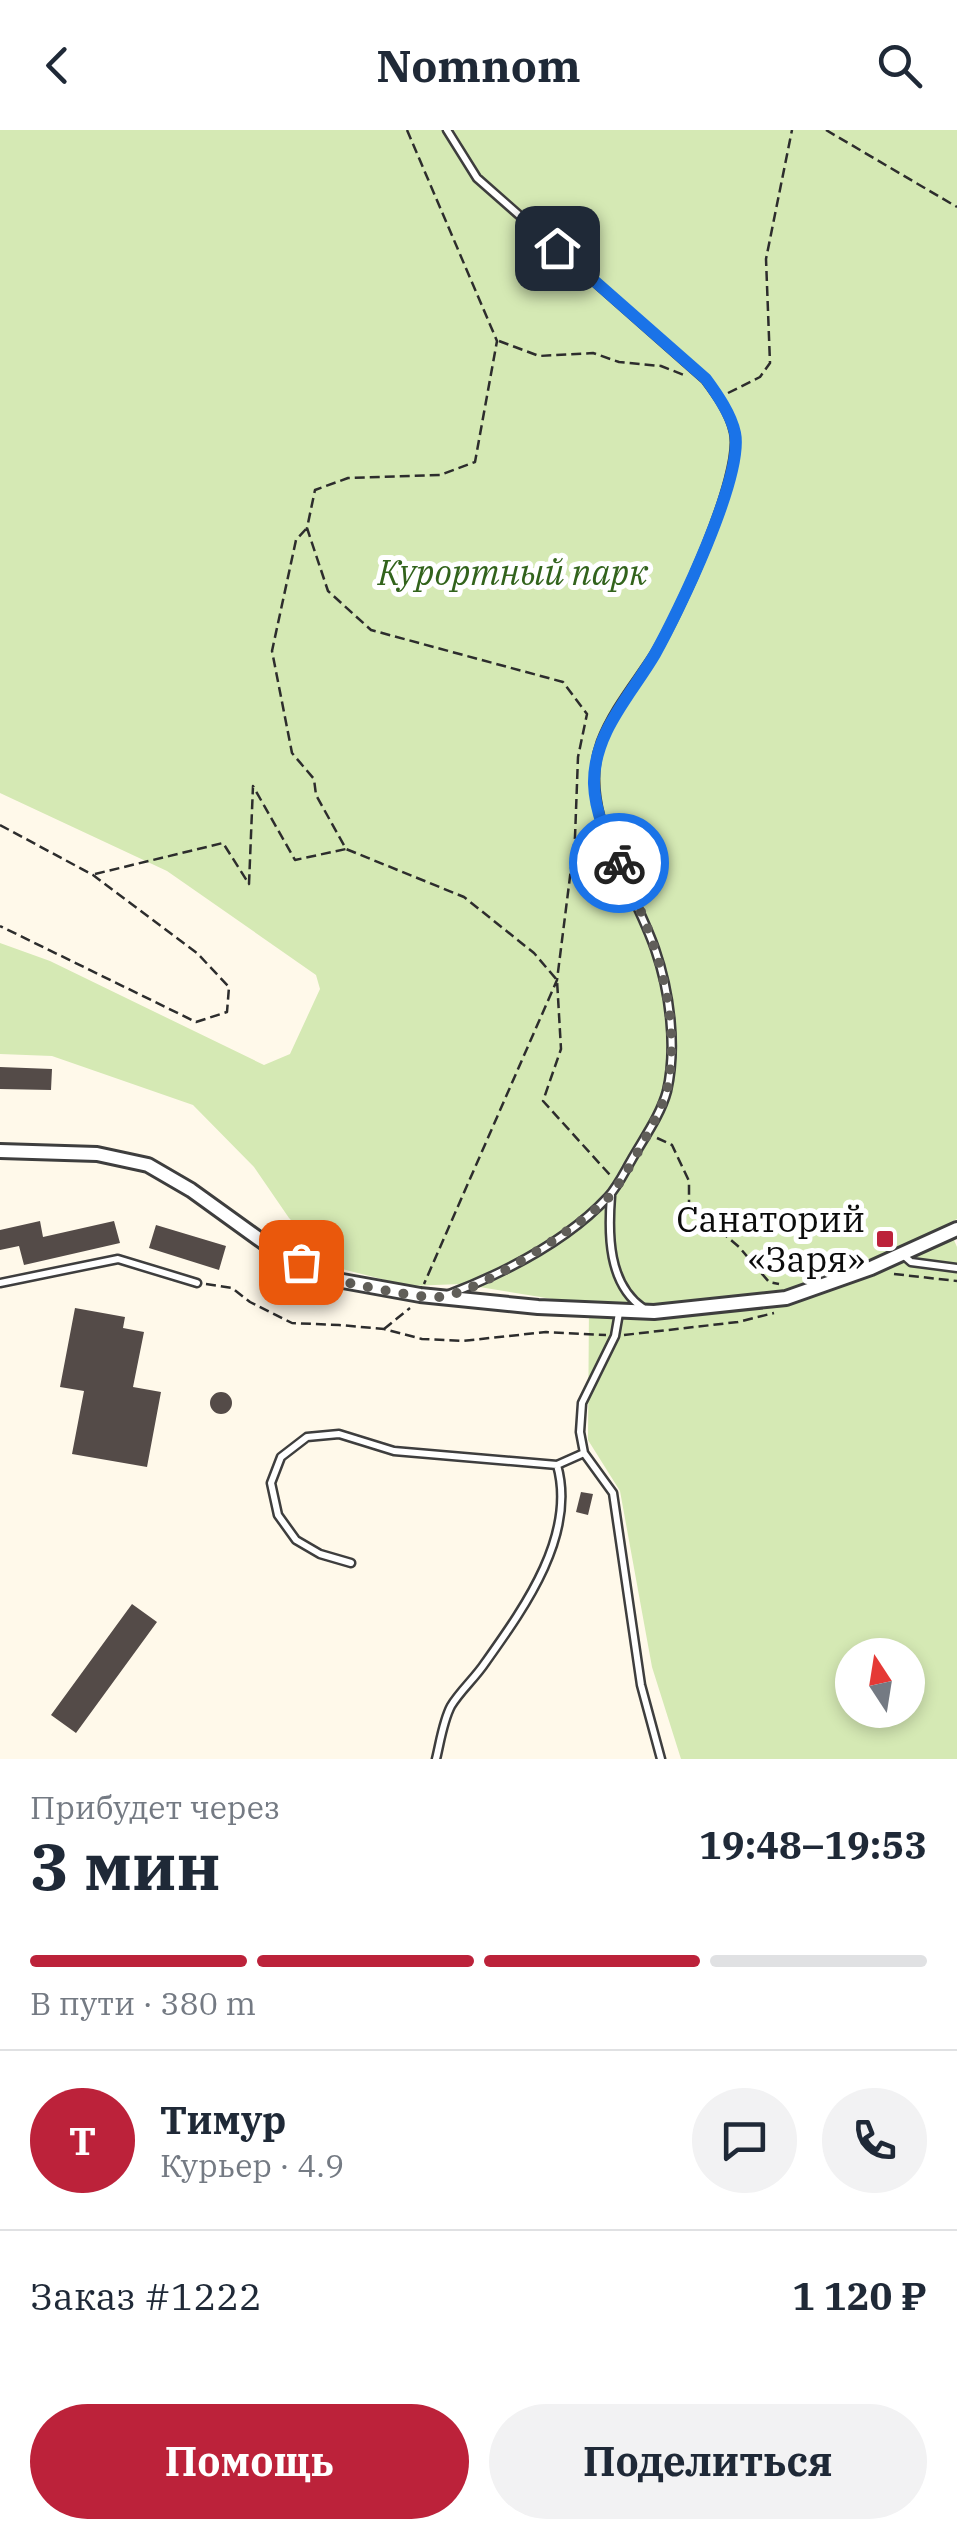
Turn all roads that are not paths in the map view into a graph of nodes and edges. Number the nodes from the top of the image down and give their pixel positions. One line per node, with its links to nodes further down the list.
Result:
1 (446, 130): 3 (lane)
2 (0, 1151): 9 (street)
3 (611, 1195): 9 (lane); 10 (lane)
4 (957, 1228): 5 (street)
5 (902, 1254): 6 (lane); 10 (street)
6 (957, 1268)
7 (197, 1283): 8 (lane)
8 (0, 1284)
9 (441, 1297): 11 (street)
10 (654, 1312): 11 (street)
11 (620, 1313): 12 (lane)
12 (584, 1453): 13 (lane); 16 (lane)
13 (556, 1465): 14 (lane); 15 (lane)
14 (351, 1562)
15 (436, 1759)
16 (660, 1759)

